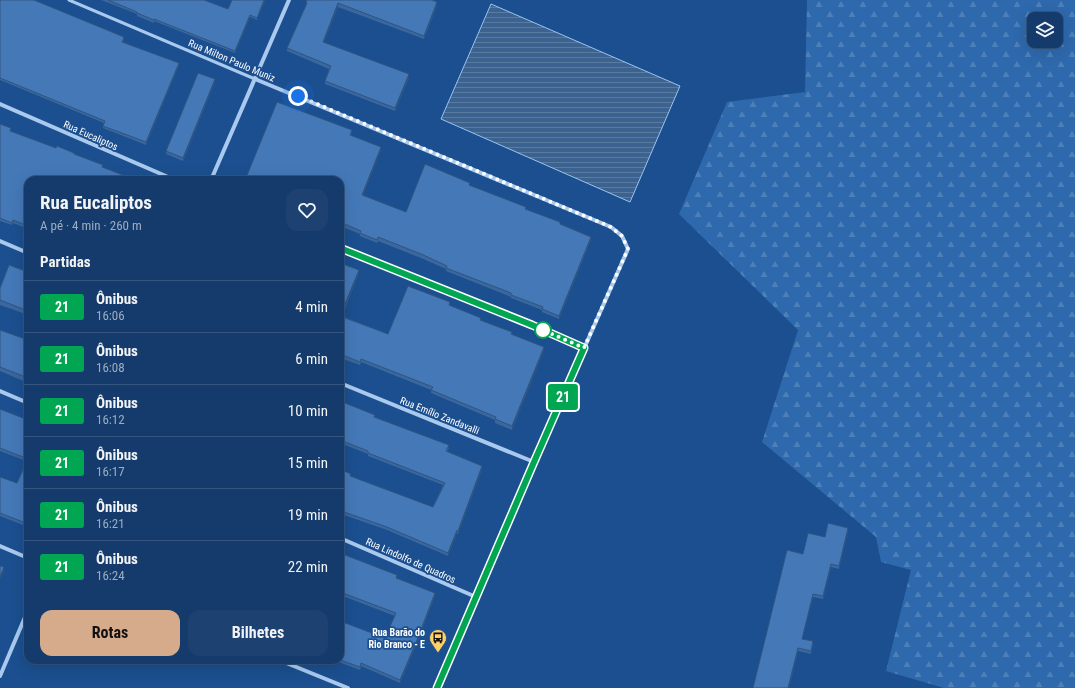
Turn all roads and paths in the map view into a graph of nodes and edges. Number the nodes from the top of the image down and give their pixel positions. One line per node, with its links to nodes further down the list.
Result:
1 (69, 0): 3 (lane, Rua Milton Paulo Muniz)
2 (289, 0): 3 (street)
3 (255, 79): 6 (street); 10 (street, Rua Milton Paulo Muniz)
4 (0, 104): 5 (street, Rua Eucaliptos)
5 (166, 176)
6 (213, 176)
7 (0, 241): 9 (street)
8 (344, 250): 10 (street)
9 (24, 251)
10 (584, 348): 14 (street)
11 (344, 385): 14 (street, Rua Emílio Zandavalli)
12 (0, 392): 13 (street)
13 (24, 401)
14 (534, 462): 18 (street)
15 (344, 540): 18 (street, Rua Lindolfo de Quadros)
16 (0, 546): 17 (street)
17 (24, 556)
18 (476, 597): 23 (street)
19 (24, 619): 21 (street)
20 (289, 664): 22 (street)
21 (0, 676)
22 (348, 688)
23 (437, 688)

